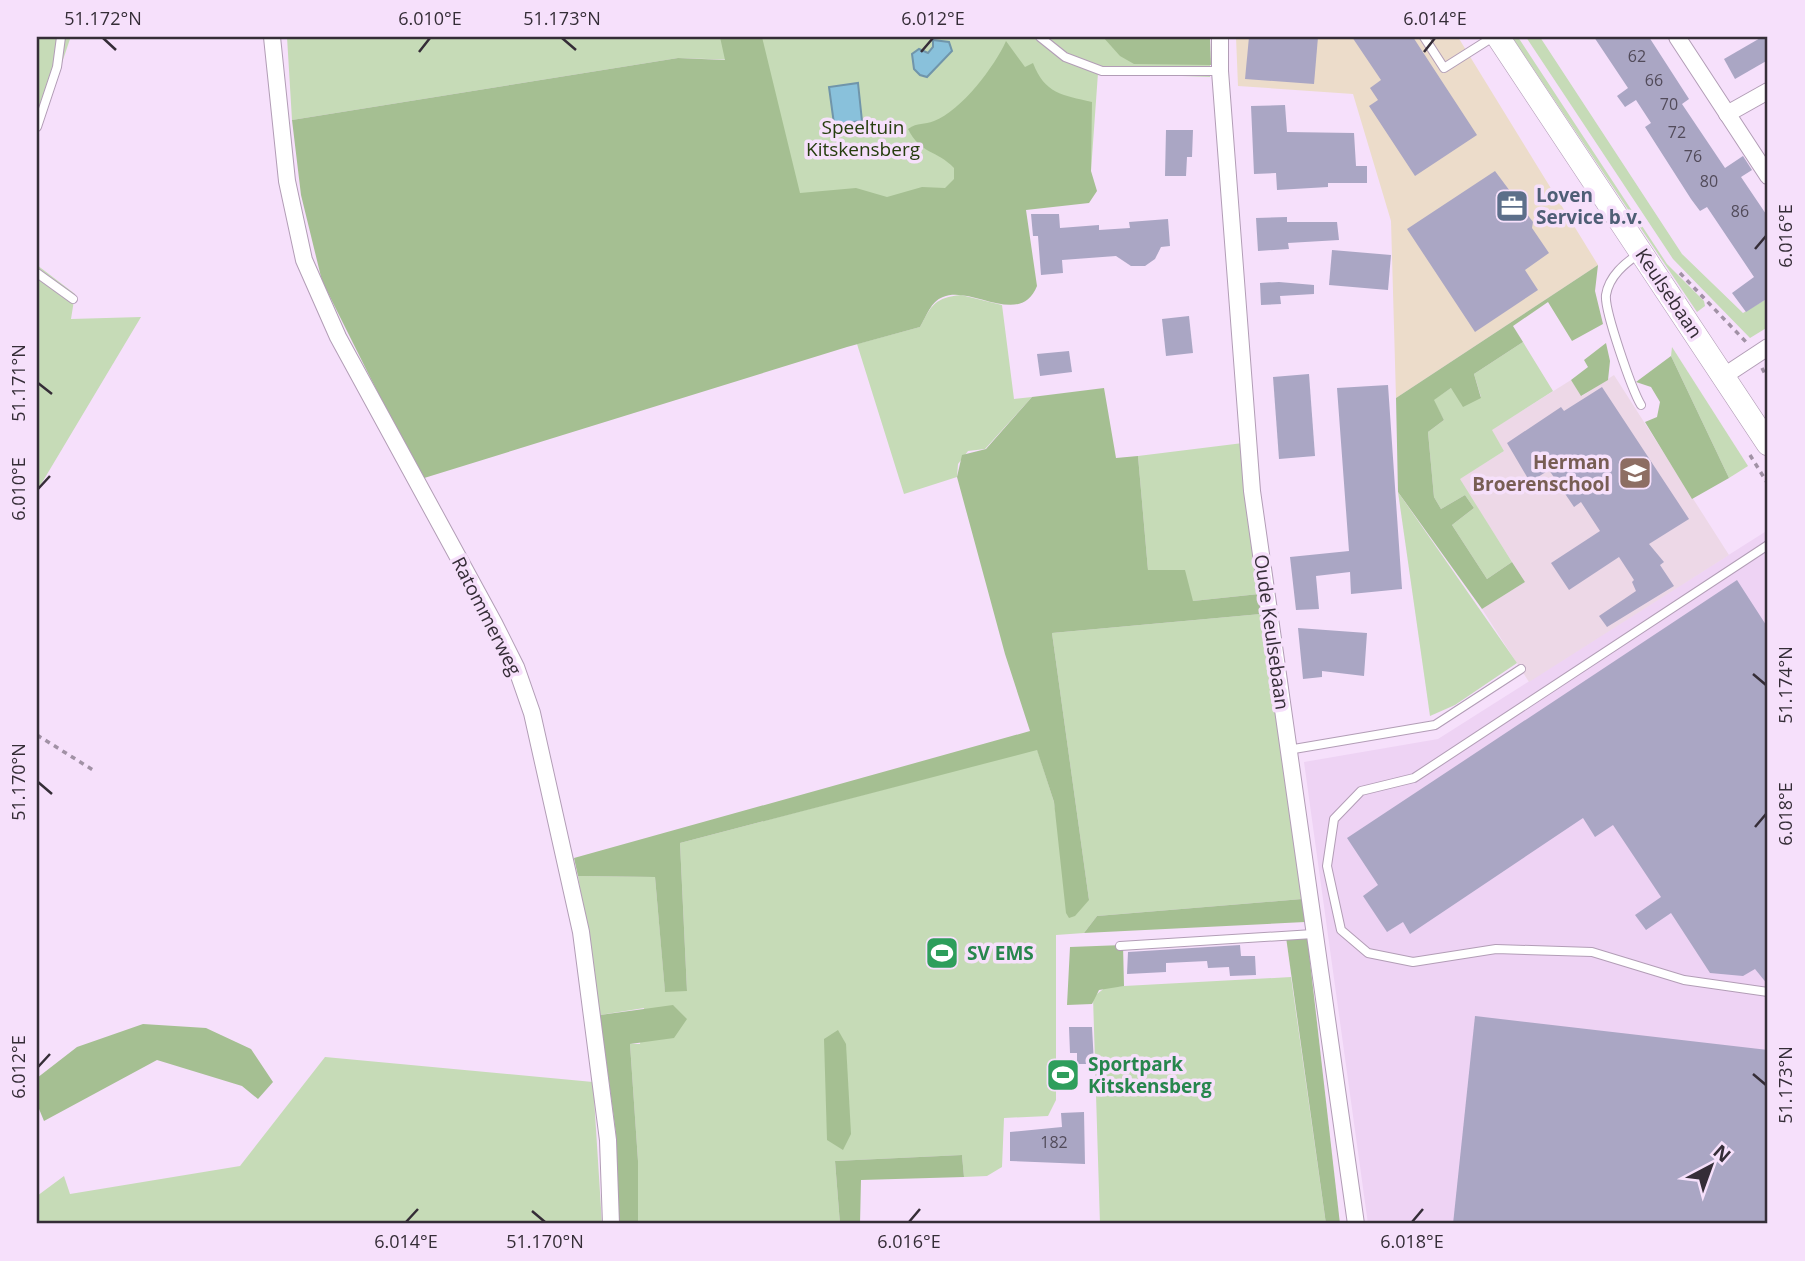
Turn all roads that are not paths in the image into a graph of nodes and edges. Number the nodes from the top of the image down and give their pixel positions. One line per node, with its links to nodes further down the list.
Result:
1 (61, 37): 11 (lane)
2 (272, 37): 26 (street, Ratommerweg)
3 (1040, 37): 8 (lane)
4 (1220, 37): 8 (street, Oude Keulsebaan)
5 (1424, 37): 6 (lane)
6 (1496, 37): 13 (street, Keulsebaan)
7 (1677, 37): 10 (street)
8 (1220, 71): 22 (street, Oude Keulsebaan)
9 (1768, 91): 10 (street)
10 (1727, 114): 12 (street)
11 (37, 127)
12 (1768, 176)
13 (1641, 252): 17 (street, Keulsebaan); 18 (lane)
14 (37, 273): 15 (lane)
15 (73, 299)
16 (1762, 351): 17 (street)
17 (1724, 376): 19 (street, Keulsebaan)
18 (1641, 405)
19 (1768, 444)
20 (1768, 545): 25 (lane)
21 (1521, 669): 22 (lane)
22 (1288, 750): 23 (street, Oude Keulsebaan)
23 (1313, 934): 24 (lane); 27 (street, Oude Keulsebaan)
24 (1120, 946)
25 (1768, 992)
26 (611, 1224)
27 (1356, 1224)

